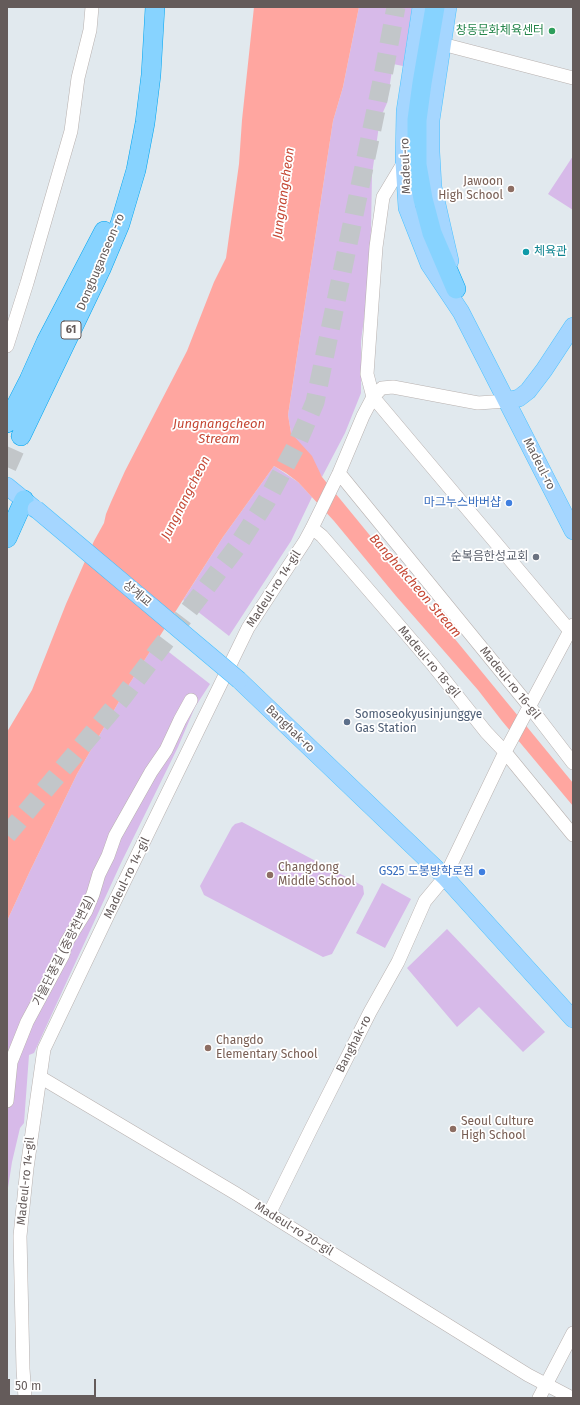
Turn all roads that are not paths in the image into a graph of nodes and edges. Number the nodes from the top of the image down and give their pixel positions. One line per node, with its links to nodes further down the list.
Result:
1 (92, 7): 13 (street)
2 (155, 7): 9 (highway, Dongbuganseon-ro / 61)
3 (421, 7): 8 (main road, Madeul-ro)
4 (435, 7): 10 (highway)
5 (448, 7): 6 (main road, Madeul-ro)
6 (442, 44): 7 (street); 10 (main road, Madeul-ro)
7 (573, 78)
8 (404, 162): 11 (main road, Madeul-ro); 14 (street)
9 (136, 170): 16 (highway); 17 (highway, Dongbuganseon-ro / 61)
10 (456, 289): 11 (main road, Madeul-ro)
11 (461, 312): 15 (main road, Madeul-ro)
12 (573, 326): 15 (main road)
13 (7, 346)
14 (374, 397): 15 (street, Madeul-ro 14-gil); 18 (street, Madeul-ro 14-gil); 24 (street)
15 (507, 401): 22 (main road, Madeul-ro)
16 (7, 423)
17 (21, 436)
18 (337, 476): 21 (street, Madeul-ro 14-gil); 27 (street, Madeul-ro 16-gil)
19 (7, 486): 20 (main road, 상계교)
20 (30, 504): 23 (highway); 25 (main road, 상계교, bridge)
21 (312, 528): 28 (street, Madeul-ro 18-gil); 33 (street, Madeul-ro 14-gil)
22 (573, 531)
23 (7, 538)
24 (571, 628): 27 (street)
25 (239, 680): 31 (main road, Banghak-ro)
26 (191, 700): 34 (street, 가을단풍길 (중랑천변길))
27 (528, 709): 28 (street, Banghak-ro); 29 (street, Madeul-ro 16-gil)
28 (507, 748): 30 (street, Madeul-ro 18-gil); 31 (street, Banghak-ro)
29 (573, 763)
30 (573, 834)
31 (445, 877): 32 (main road, Banghak-ro); 35 (street, Banghak-ro)
32 (573, 1019)
33 (40, 1077): 35 (street, Madeul-ro 20-gil); 38 (street, Madeul-ro 14-gil)
34 (7, 1101)
35 (269, 1214): 37 (street, Madeul-ro 20-gil)
36 (573, 1333): 37 (street)
37 (546, 1384): 39 (street); 40 (street, Madeul-ro 20-gil)
38 (25, 1398)
39 (539, 1398)
40 (572, 1398)

